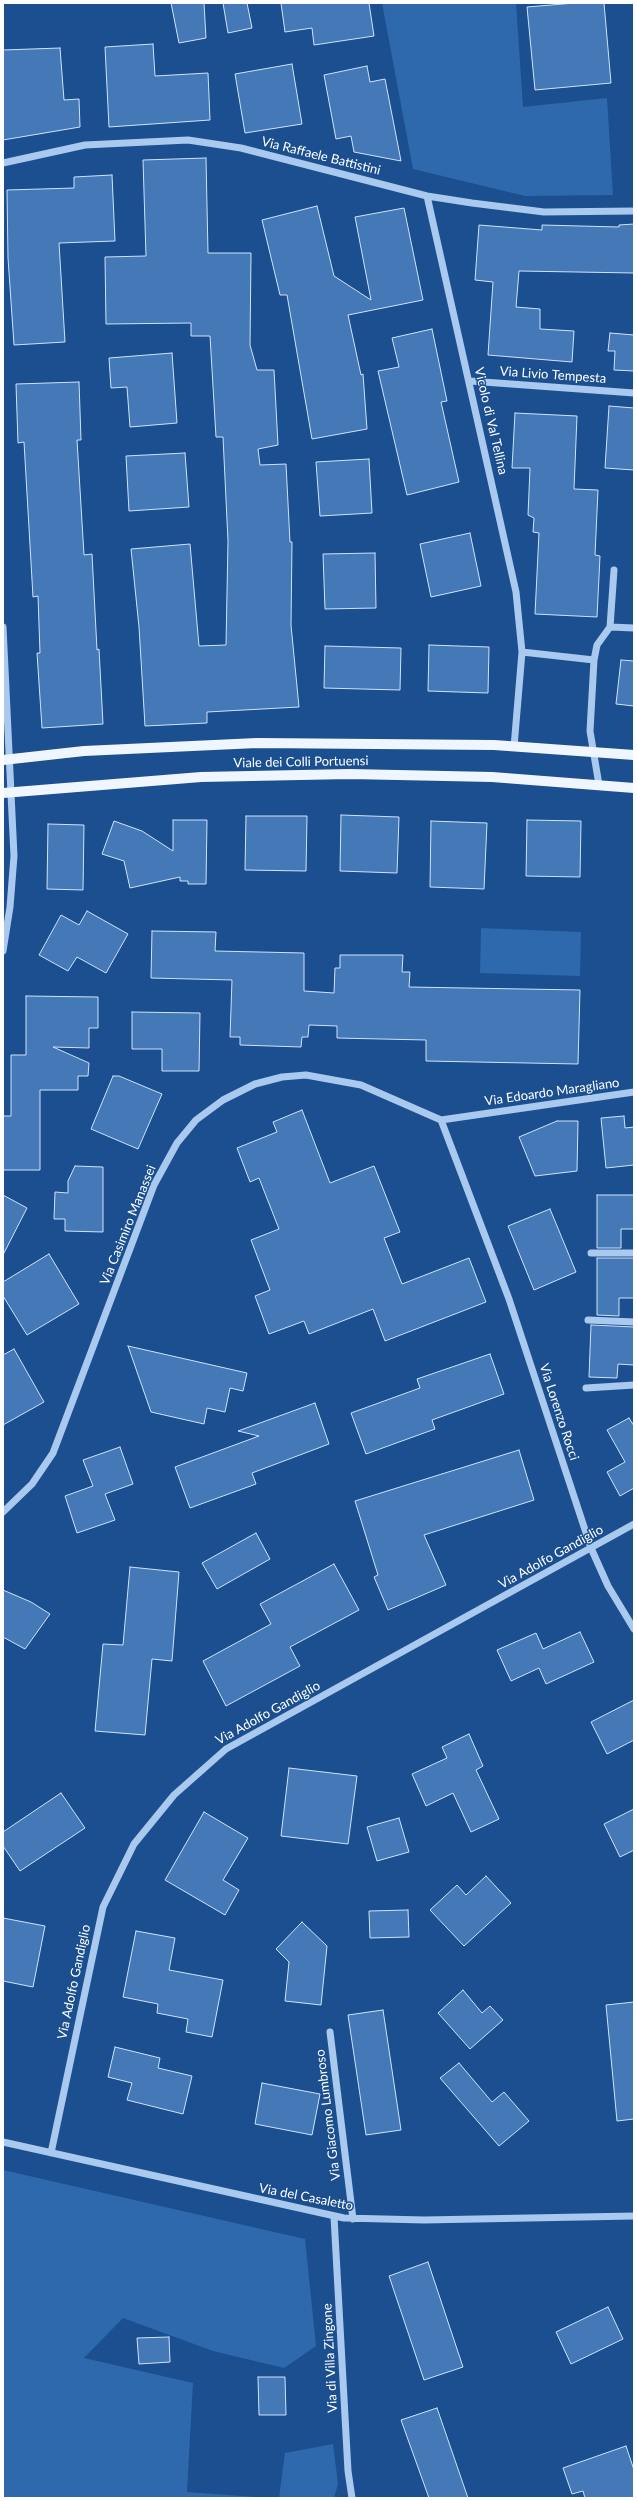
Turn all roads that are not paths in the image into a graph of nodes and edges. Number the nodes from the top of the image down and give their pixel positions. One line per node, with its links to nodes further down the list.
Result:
1 (3, 163): 2 (street, Via Raffaele Battistini)
2 (427, 196): 3 (street, Via Raffaele Battistini); 4 (street, Vicolo di Val Tellina)
3 (634, 212)
4 (470, 381): 5 (street, Via Livio Tempesta); 10 (street, Vicolo di Val Tellina)
5 (634, 392)
6 (614, 570): 8 (street)
7 (3, 627): 15 (street)
8 (610, 627): 9 (street); 11 (street)
9 (634, 628)
10 (522, 652): 11 (street); 12 (street, Vicolo di Val Tellina)
11 (594, 660): 13 (street)
12 (514, 746): 13 (main road, Viale dei Colli Portuensi); 15 (main road, Viale dei Colli Portuensi)
13 (593, 752): 14 (main road, Viale dei Colli Portuensi); 16 (street)
14 (634, 755)
15 (6, 760): 18 (street)
16 (599, 785): 17 (main road, Viale dei Colli Portuensi); 18 (main road, Viale dei Colli Portuensi)
17 (634, 788)
18 (8, 792): 19 (street)
19 (3, 951)
20 (634, 1092): 21 (street, Via Edoardo Maragliano)
21 (441, 1120): 28 (street, Via Casimiro Manassei); 30 (street, Via Lorenzo Rocci)
22 (591, 1253): 23 (street)
23 (634, 1253)
24 (588, 1320): 25 (street)
25 (634, 1322)
26 (634, 1385): 27 (street)
27 (586, 1388)
28 (3, 1512)
29 (634, 1524): 30 (street, Via Adolfo Gandiglio)
30 (591, 1548): 31 (street, Via Lorenzo Rocci); 34 (street, Via Adolfo Gandiglio)
31 (634, 1629)
32 (330, 2032): 37 (street, Via Giacomo Lumbroso)
33 (3, 2142): 34 (street, Via del Casaletto)
34 (51, 2152): 36 (street, Via del Casaletto)
35 (634, 2216): 37 (street, Via del Casaletto)
36 (334, 2217): 37 (street, Via del Casaletto); 38 (street, Via di Villa Zingone)
37 (353, 2219)
38 (352, 2498)

